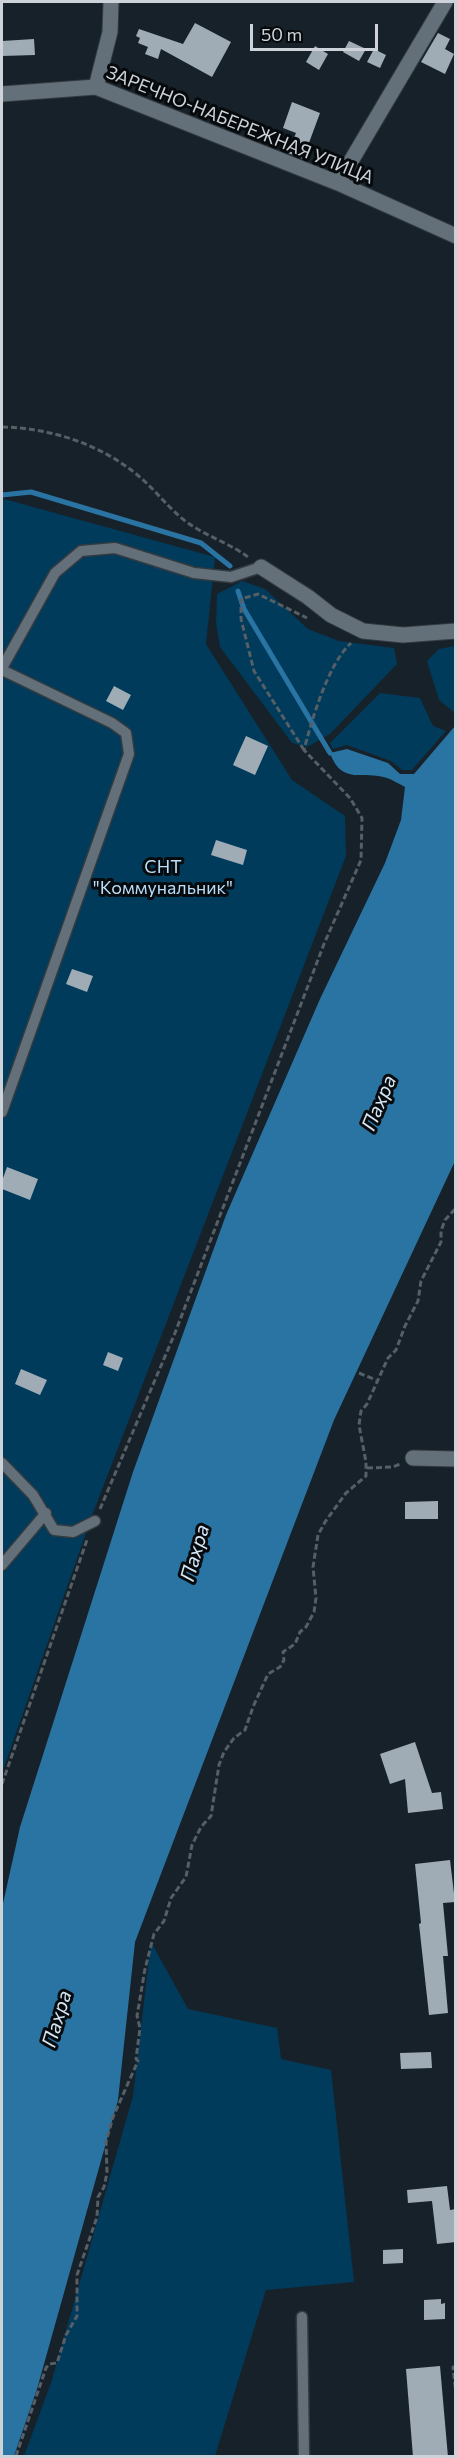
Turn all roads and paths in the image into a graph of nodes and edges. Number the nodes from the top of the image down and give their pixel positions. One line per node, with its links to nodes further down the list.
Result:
1 (111, 2): 3 (street)
2 (445, 2): 5 (street)
3 (96, 87): 4 (street, ЗАРЕЧНО-НАБЕРЕЖНАЯ УЛИЦА); 5 (street, ЗАРЕЧНО-НАБЕРЕЖНАЯ УЛИЦА)
4 (2, 94)
5 (338, 183): 6 (street, ЗАРЕЧНО-НАБЕРЕЖНАЯ УЛИЦА)
6 (456, 236)
7 (2, 427): 8 (path)
8 (261, 567): 11 (street); 12 (lane)
9 (309, 619): 13 (path)
10 (456, 631): 11 (street)
11 (363, 632): 13 (path)
12 (2, 669): 14 (lane)
13 (304, 750): 23 (path)
14 (2, 1112)
15 (456, 1208): 17 (path)
16 (359, 1373): 17 (path)
17 (376, 1380): 21 (path)
18 (413, 1458): 19 (street); 21 (path)
19 (456, 1459)
20 (2, 1463): 22 (lane)
21 (367, 1468): 29 (path)
22 (46, 1513): 23 (lane); 24 (lane)
23 (95, 1521): 25 (path)
24 (2, 1565)
25 (2, 1784)
26 (302, 2317): 30 (lane)
27 (456, 2367): 28 (path)
28 (456, 2395)
29 (16, 2457)
30 (304, 2457)

